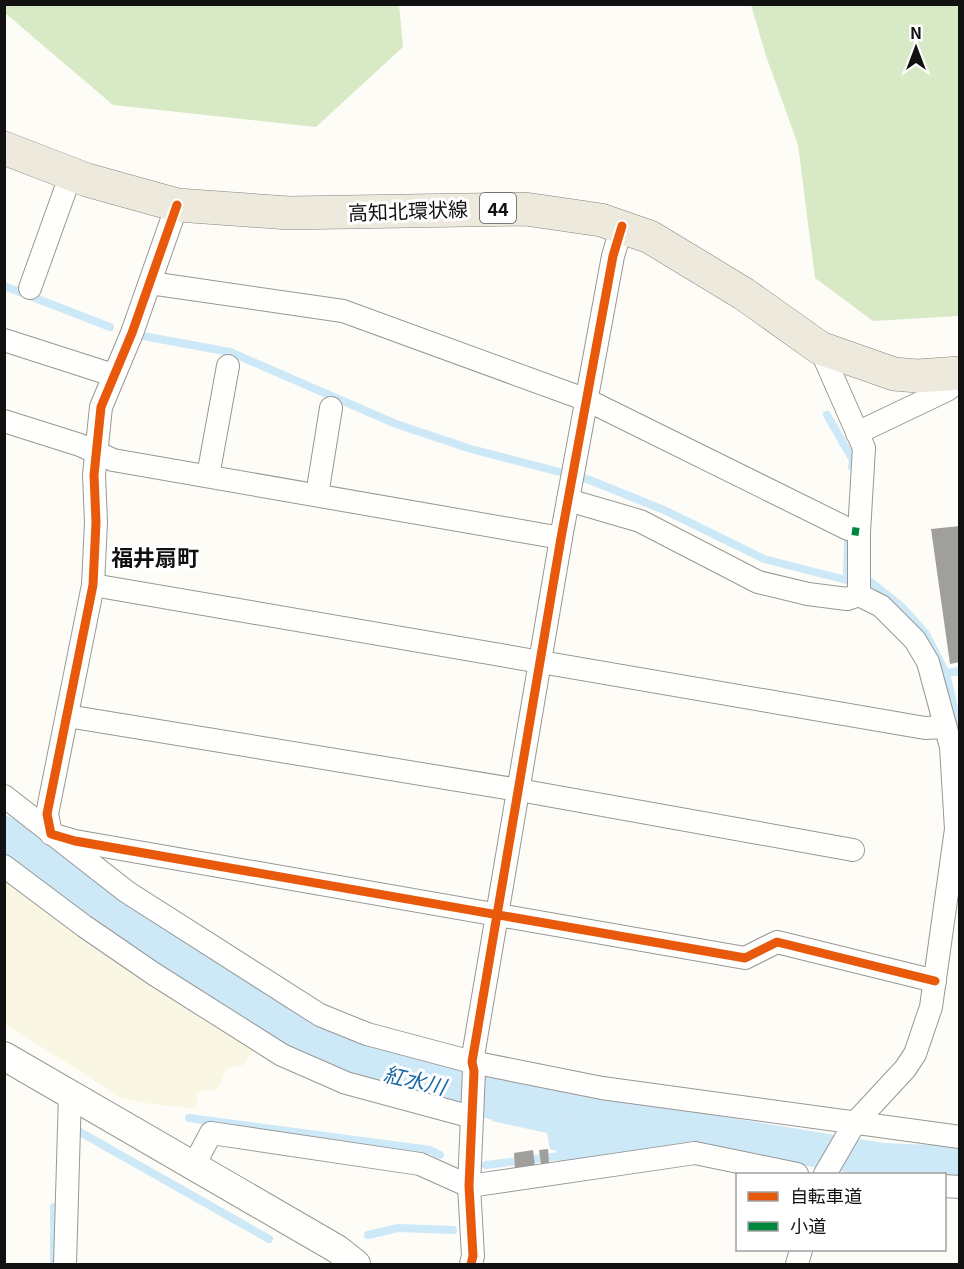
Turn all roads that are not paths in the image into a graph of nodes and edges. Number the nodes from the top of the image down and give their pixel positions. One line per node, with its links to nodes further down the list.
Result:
1 (4, 148): 2 (main road, 高知北環状線 / 44)
2 (71, 174): 3 (main road, 高知北環状線 / 44); 6 (street)
3 (177, 205): 4 (main road, 高知北環状線 / 44); 5 (street)
4 (622, 226): 8 (main road, 高知北環状線 / 44); 13 (street)
5 (150, 283): 11 (street); 13 (street)
6 (30, 288)
7 (4, 340): 11 (street)
8 (820, 348): 10 (main road, 高知北環状線 / 44); 16 (street)
9 (228, 366): 18 (street)
10 (960, 373)
11 (113, 375): 17 (street)
12 (960, 381): 16 (street)
13 (587, 400): 19 (street); 21 (street)
14 (331, 408): 20 (street)
15 (4, 421): 17 (street)
16 (857, 433): 24 (street)
17 (95, 453): 18 (street); 23 (street)
18 (208, 476): 20 (street)
19 (571, 486): 22 (street); 24 (street)
20 (317, 495): 22 (street)
21 (848, 529)
22 (561, 538): 25 (street)
23 (93, 585): 25 (street); 26 (street)
24 (859, 596): 27 (street)
25 (542, 661): 27 (street); 28 (street)
26 (67, 716): 28 (street); 30 (street)
27 (945, 727): 34 (street)
28 (519, 790): 31 (street); 33 (street)
29 (4, 796): 30 (street)
30 (51, 834): 33 (street); 36 (street)
31 (853, 850)
32 (4, 866): 38 (street)
33 (498, 915): 34 (street); 36 (street)
34 (935, 981): 39 (street)
35 (4, 1056): 37 (street)
36 (473, 1067): 38 (street); 39 (street)
37 (70, 1094): 41 (street); 45 (street)
38 (473, 1115): 44 (street)
39 (850, 1129): 40 (street); 43 (street)
40 (960, 1137)
41 (194, 1166): 44 (street); 46 (street)
42 (792, 1173): 44 (street)
43 (827, 1173)
44 (469, 1186): 47 (street)
45 (65, 1264)
46 (356, 1264)
47 (471, 1264)

